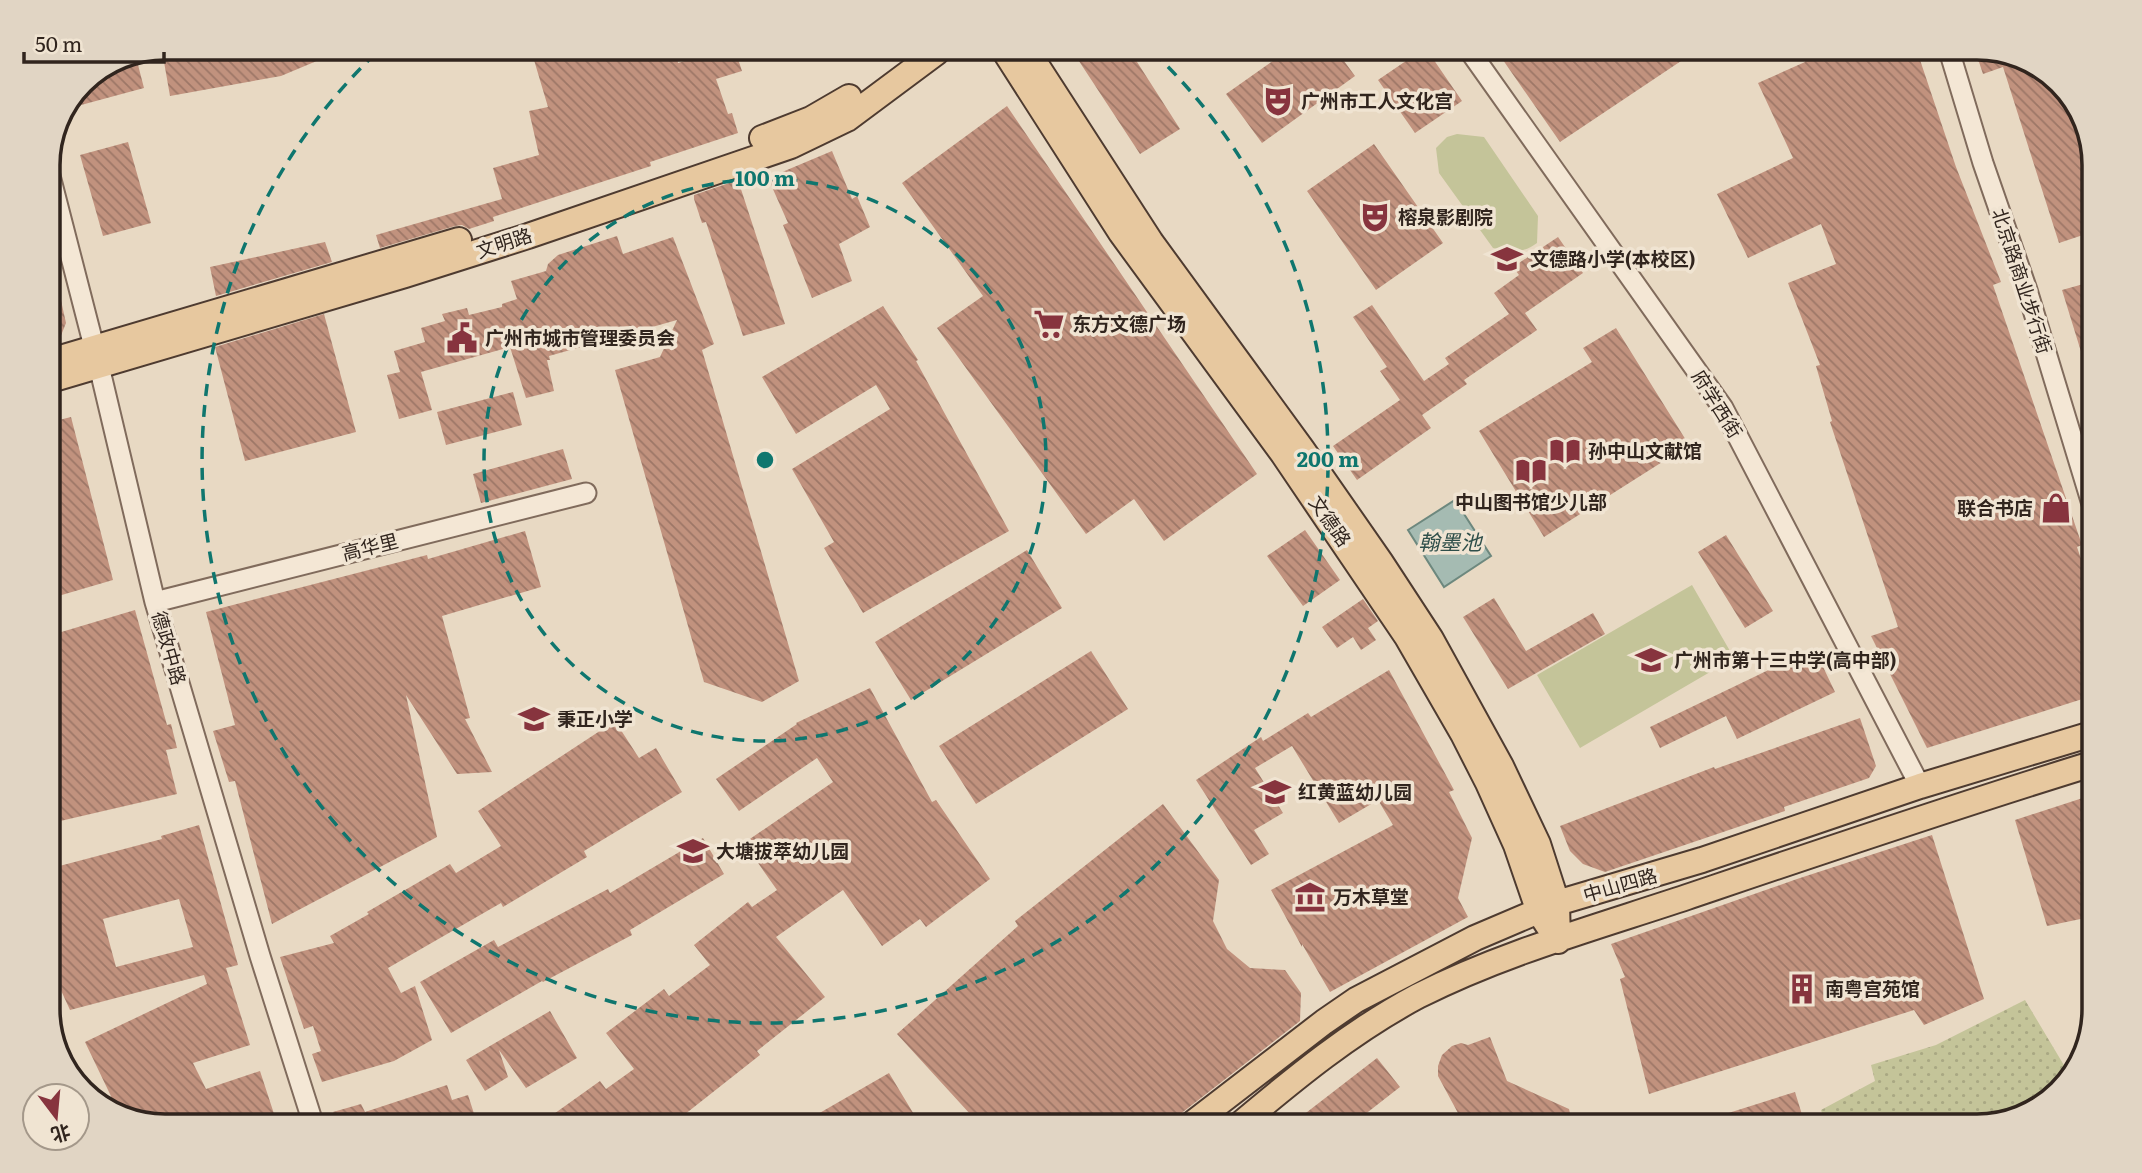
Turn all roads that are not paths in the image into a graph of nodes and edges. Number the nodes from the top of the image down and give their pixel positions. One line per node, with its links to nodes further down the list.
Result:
1 (898, 59): 8 (main road, 文明路)
2 (928, 59): 8 (main road, 文明路)
3 (1009, 59): 17 (main road, 文德路)
4 (1032, 59): 17 (main road, 文德路)
5 (1475, 59): 16 (street, 府学西街)
6 (1952, 59): 11 (street, 北京路商业步行街)
7 (60, 214): 8 (street, 德政中路)
8 (97, 357): 9 (main road, 文明路); 10 (main road, 文明路); 13 (street, 德政中路)
9 (60, 361)
10 (60, 375)
11 (2082, 471)
12 (586, 493): 13 (street, 高华里)
13 (155, 602): 19 (street, 德政中路)
14 (2082, 737): 16 (main road, 中山四路)
15 (2082, 767): 18 (main road, 中山四路)
16 (1920, 786): 17 (main road, 中山四路)
17 (1548, 907): 18 (main road); 20 (main road, 中山四路)
18 (1558, 941): 21 (main road, 中山四路)
19 (310, 1114)
20 (1205, 1114)
21 (1252, 1114)

